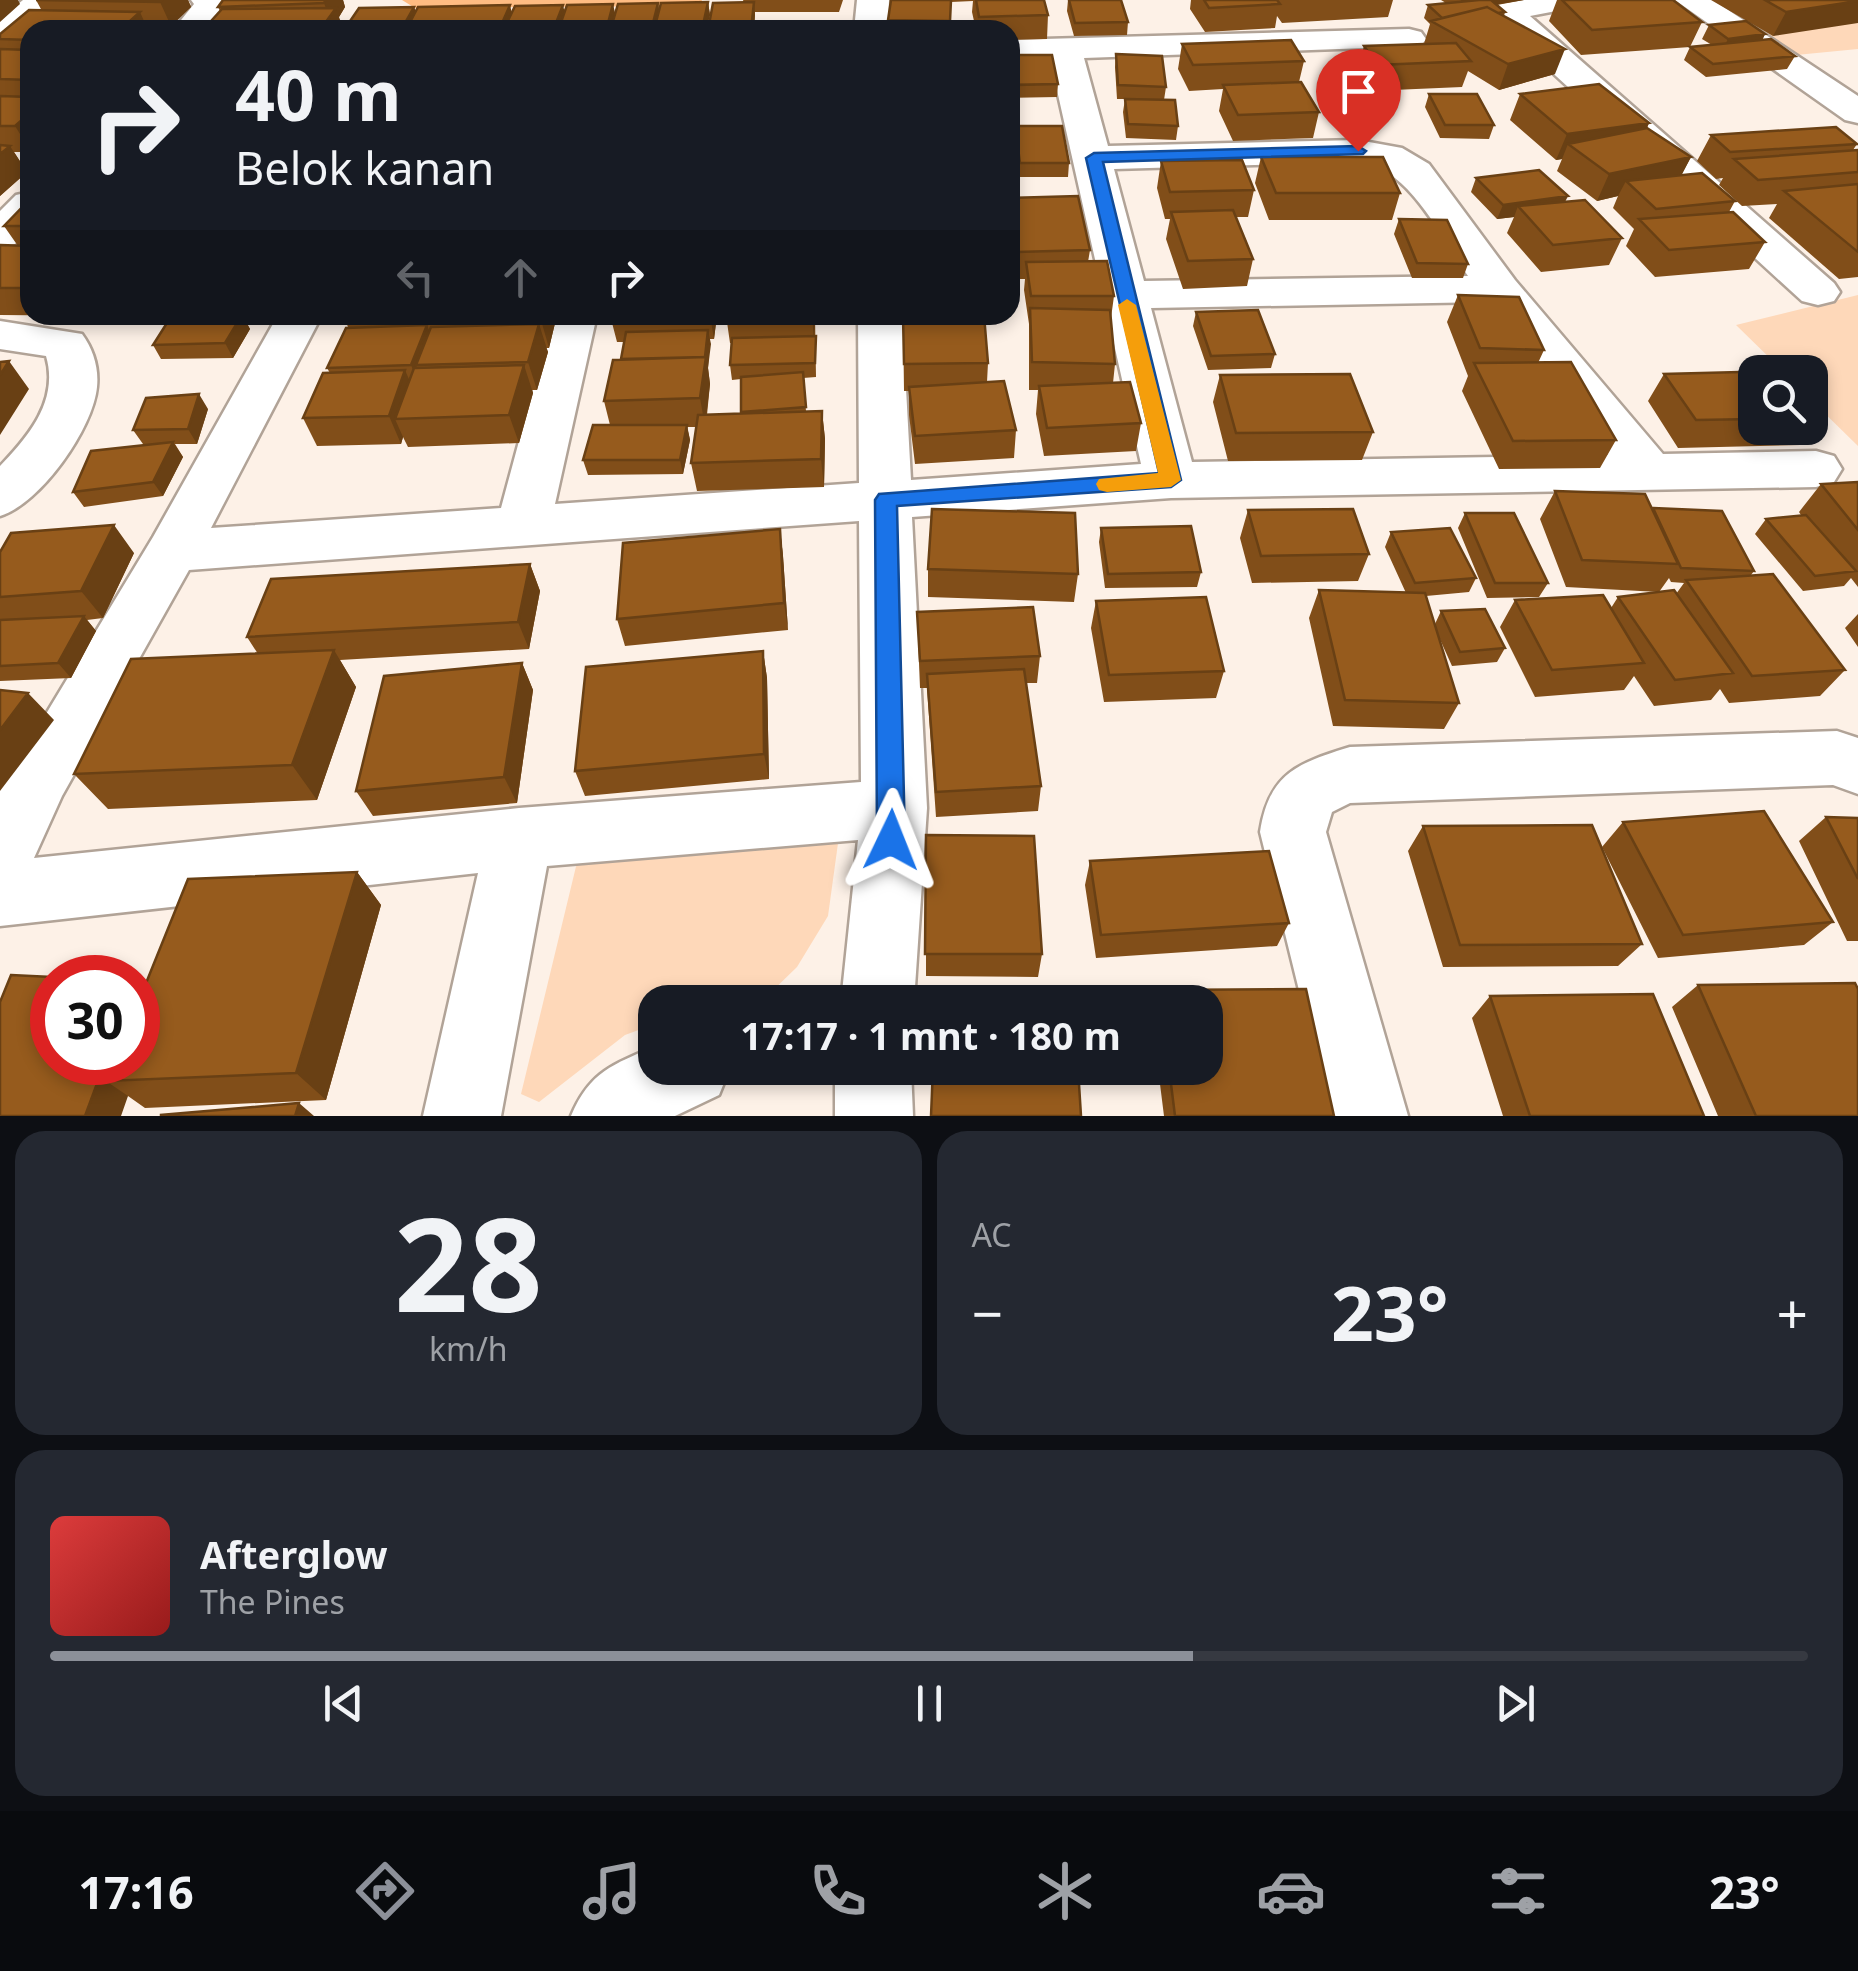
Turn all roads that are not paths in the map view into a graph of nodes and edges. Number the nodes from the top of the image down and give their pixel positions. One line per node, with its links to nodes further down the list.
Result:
1 (44, 0): 4 (street)
2 (1566, 0): 13 (street)
3 (1691, 0): 8 (street)
4 (0, 36)
5 (1409, 39): 7 (street)
6 (1020, 50): 7 (street)
7 (1065, 50): 9 (street)
8 (1858, 112)
9 (1094, 158): 12 (street); 14 (street)
10 (20, 214): 11 (street)
11 (0, 235)
12 (1500, 289): 14 (street); 20 (street)
13 (1818, 292)
14 (1124, 295): 21 (street)
15 (295, 325): 25 (street)
16 (573, 325): 24 (street)
17 (880, 325): 23 (street)
18 (0, 335): 22 (street)
19 (1816, 469): 20 (street)
20 (1650, 472): 21 (street)
21 (1171, 480): 23 (street)
22 (0, 497)
23 (886, 500): 24 (street); 27 (street)
24 (524, 524): 25 (street)
25 (172, 551): 29 (street)
26 (1858, 767): 37 (street)
27 (894, 808): 28 (street); 31 (street)
28 (519, 838): 30 (street); 34 (street)
29 (0, 858)
30 (0, 894)
31 (881, 971)
32 (656, 1085): 35 (street)
33 (873, 1085): 36 (street)
34 (462, 1116)
35 (610, 1116)
36 (874, 1116)
37 (1369, 1116)

